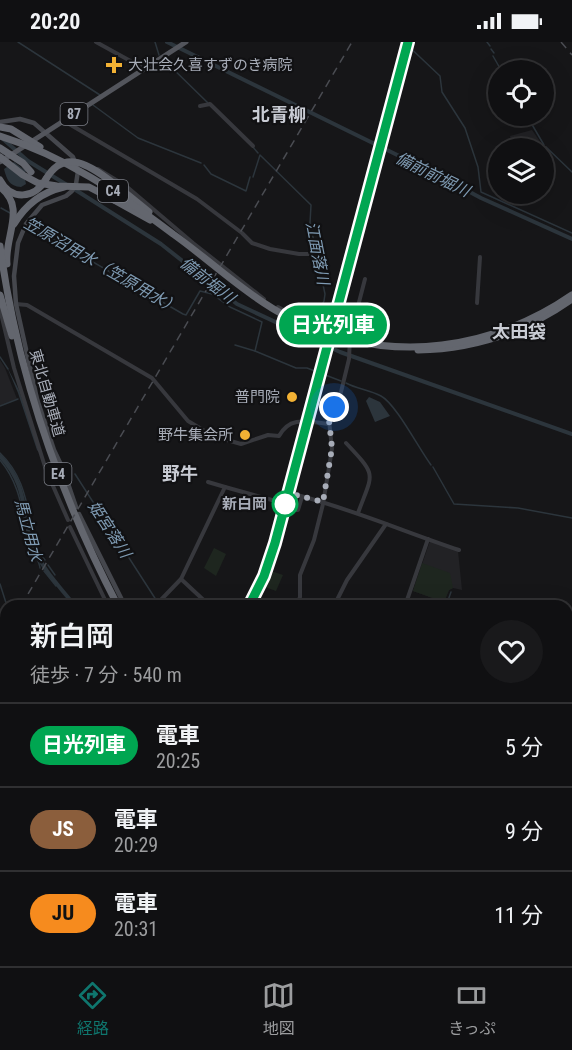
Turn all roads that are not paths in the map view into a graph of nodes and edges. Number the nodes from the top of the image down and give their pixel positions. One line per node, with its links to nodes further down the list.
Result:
1 (96, 42): 3 (street)
2 (181, 46): 3 (main road, 87)
3 (145, 69): 5 (main road, 87)
4 (200, 106): 10 (street)
5 (64, 121): 8 (main road, 87); 23 (street)
6 (0, 122): 8 (main road)
7 (0, 127): 19 (highway, bridge)
8 (45, 133): 13 (main road); 14 (main road, 87)
9 (0, 137): 21 (highway, C4, bridge); 25 (highway, C4, bridge)
10 (253, 146)
11 (0, 148): 18 (highway, bridge)
12 (0, 157): 17 (highway, bridge)
13 (75, 160): 17 (main road, bridge); 33 (street)
14 (0, 162)
15 (0, 180): 18 (highway)
16 (0, 187): 20 (highway)
17 (69, 189): 20 (highway); 21 (highway, bridge); 31 (main road)
18 (14, 193): 19 (highway, bridge)
19 (145, 210): 25 (highway, bridge)
20 (15, 220): 34 (highway)
21 (150, 220): 29 (highway, C4, bridge)
22 (0, 246): 34 (highway, 東北自動車道 / E4)
23 (319, 254)
24 (480, 257): 30 (street)
25 (215, 266): 29 (highway, C4, bridge)
26 (0, 274): 34 (highway, 東北自動車道 / E4)
27 (365, 279): 35 (street)
28 (0, 295): 34 (highway)
29 (572, 297)
30 (477, 303)
31 (16, 304): 35 (street); 42 (main road)
32 (0, 309): 45 (street)
33 (308, 323)
34 (14, 335): 52 (highway, 東北自動車道 / E4); 53 (highway, 東北自動車道 / E4)
35 (329, 424): 41 (street)
36 (346, 443): 43 (street)
37 (208, 482): 38 (street)
38 (225, 487): 40 (street); 50 (street)
39 (302, 497): 41 (street)
40 (272, 500)
41 (323, 502): 43 (street); 57 (street)
42 (76, 507)
43 (358, 513): 46 (street)
44 (79, 514): 54 (main road)
45 (68, 520)
46 (386, 524): 48 (street); 58 (street)
47 (70, 527): 51 (street)
48 (428, 539): 49 (street); 59 (street)
49 (459, 550)
50 (181, 579): 55 (street); 56 (street)
51 (105, 600)
52 (110, 600)
53 (115, 600)
54 (122, 600)
55 (161, 600)
56 (204, 600)
57 (299, 600)
58 (337, 600)
59 (407, 600)

